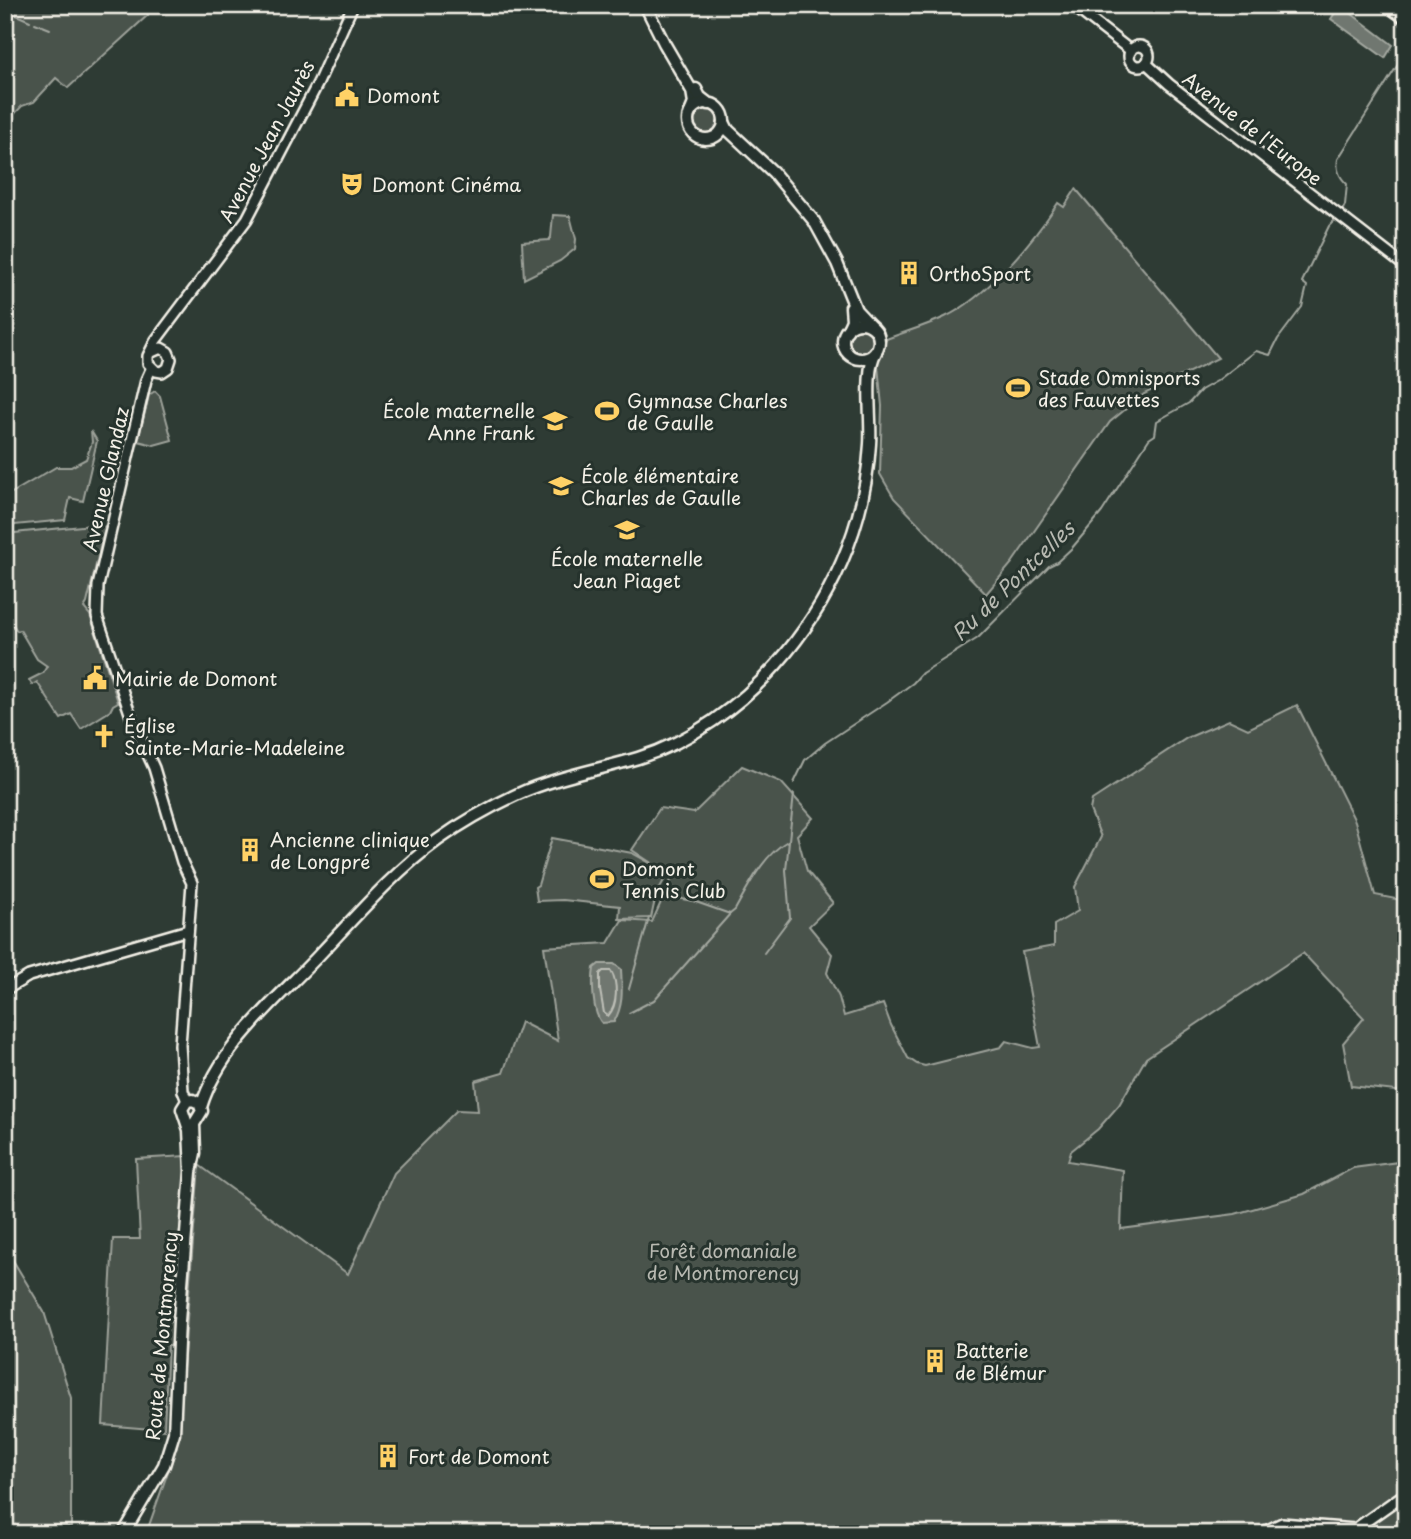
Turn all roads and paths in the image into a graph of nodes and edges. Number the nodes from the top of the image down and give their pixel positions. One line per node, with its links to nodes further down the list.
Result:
1 (353, 5): 13 (street, Avenue Jean Jaurès)
2 (648, 5): 6 (main road); 7 (main road)
3 (1072, 5): 12 (street, Avenue de l'Europe)
4 (1389, 5): 5 (highway)
5 (1406, 17)
6 (709, 104): 7 (main road); 8 (main road)
7 (691, 113): 9 (main road)
8 (724, 122): 9 (main road); 10 (main road)
9 (715, 136): 10 (main road)
10 (745, 146): 11 (main road)
11 (793, 195): 14 (main road); 15 (main road)
12 (1406, 267)
13 (173, 319): 16 (street, Avenue Jean Jaurès); 18 (street, Avenue Jean Jaurès)
14 (870, 325): 15 (main road); 17 (main road)
15 (847, 331): 19 (main road)
16 (166, 350): 18 (street); 20 (street)
17 (876, 352): 19 (main road); 21 (main road)
18 (150, 353): 20 (street)
19 (857, 358): 21 (main road)
20 (151, 369): 22 (street, Avenue Glandaz)
21 (870, 383): 24 (main road)
22 (188, 930): 23 (street); 24 (street)
23 (5, 990)
24 (196, 1107): 25 (main road); 25 (main road, Route de Montmorency); 26 (main road, Route de Montmorency)
25 (185, 1117): 26 (main road, Route de Montmorency)
26 (191, 1172): 28 (main road, Route de Montmorency)
27 (1406, 1493): 29 (street)
28 (123, 1534)
29 (1258, 1534)

